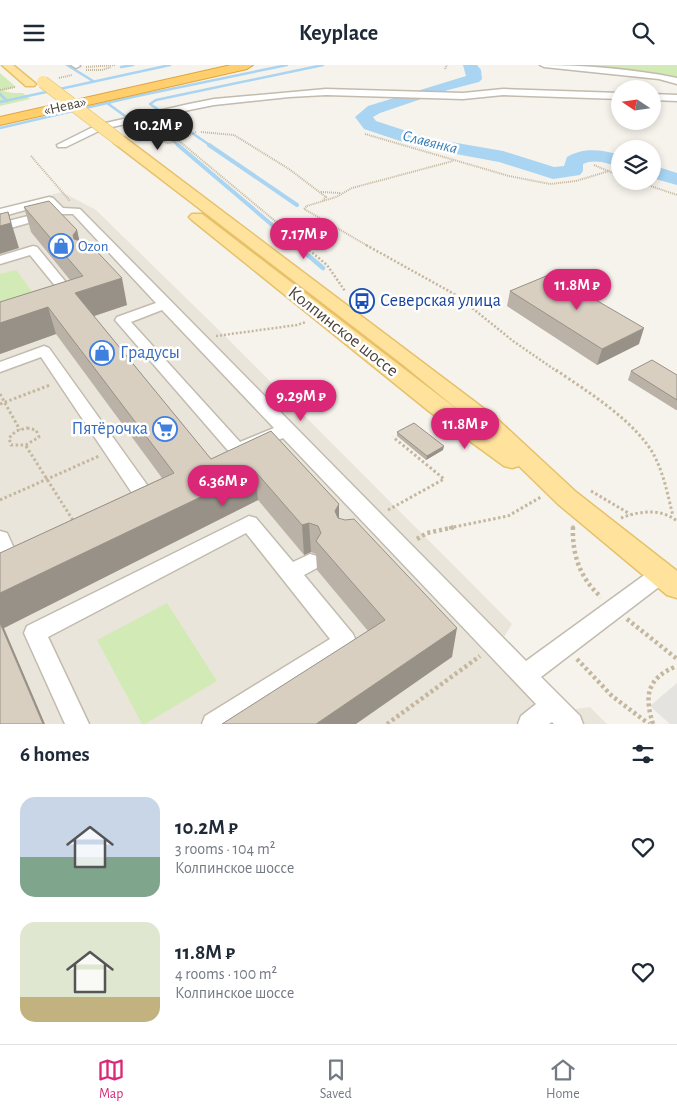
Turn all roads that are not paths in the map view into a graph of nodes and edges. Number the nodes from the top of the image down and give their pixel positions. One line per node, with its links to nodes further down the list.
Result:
1 (7, 65): 23 (main road, Колпинское шоссе)
2 (23, 65): 23 (main road, Колпинское шоссе, bridge)
3 (211, 65): 10 (highway, «Нева»)
4 (248, 65): 11 (highway, «Нева»)
5 (544, 65): 6 (street)
6 (677, 81)
7 (611, 96): 12 (street)
8 (661, 97): 9 (street)
9 (677, 98)
10 (0, 111)
11 (0, 121)
12 (62, 145)
13 (60, 211): 14 (street); 15 (street); 16 (street)
14 (0, 213)
15 (0, 227)
16 (114, 252): 17 (lane); 20 (street)
17 (96, 258)
18 (0, 260): 19 (street)
19 (52, 301)
20 (164, 305): 22 (street); 22 (street)
21 (0, 367): 24 (street)
22 (286, 429): 30 (street)
23 (567, 499): 29 (main road, Колпинское шоссе)
24 (123, 513)
25 (0, 539): 26 (street)
26 (30, 558)
27 (310, 562): 28 (street)
28 (290, 573): 32 (lane); 33 (lane)
29 (669, 580): 30 (street)
30 (524, 676): 31 (street)
31 (553, 706): 34 (street); 35 (street)
32 (77, 724)
33 (214, 724)
34 (530, 724)
35 (571, 724)

